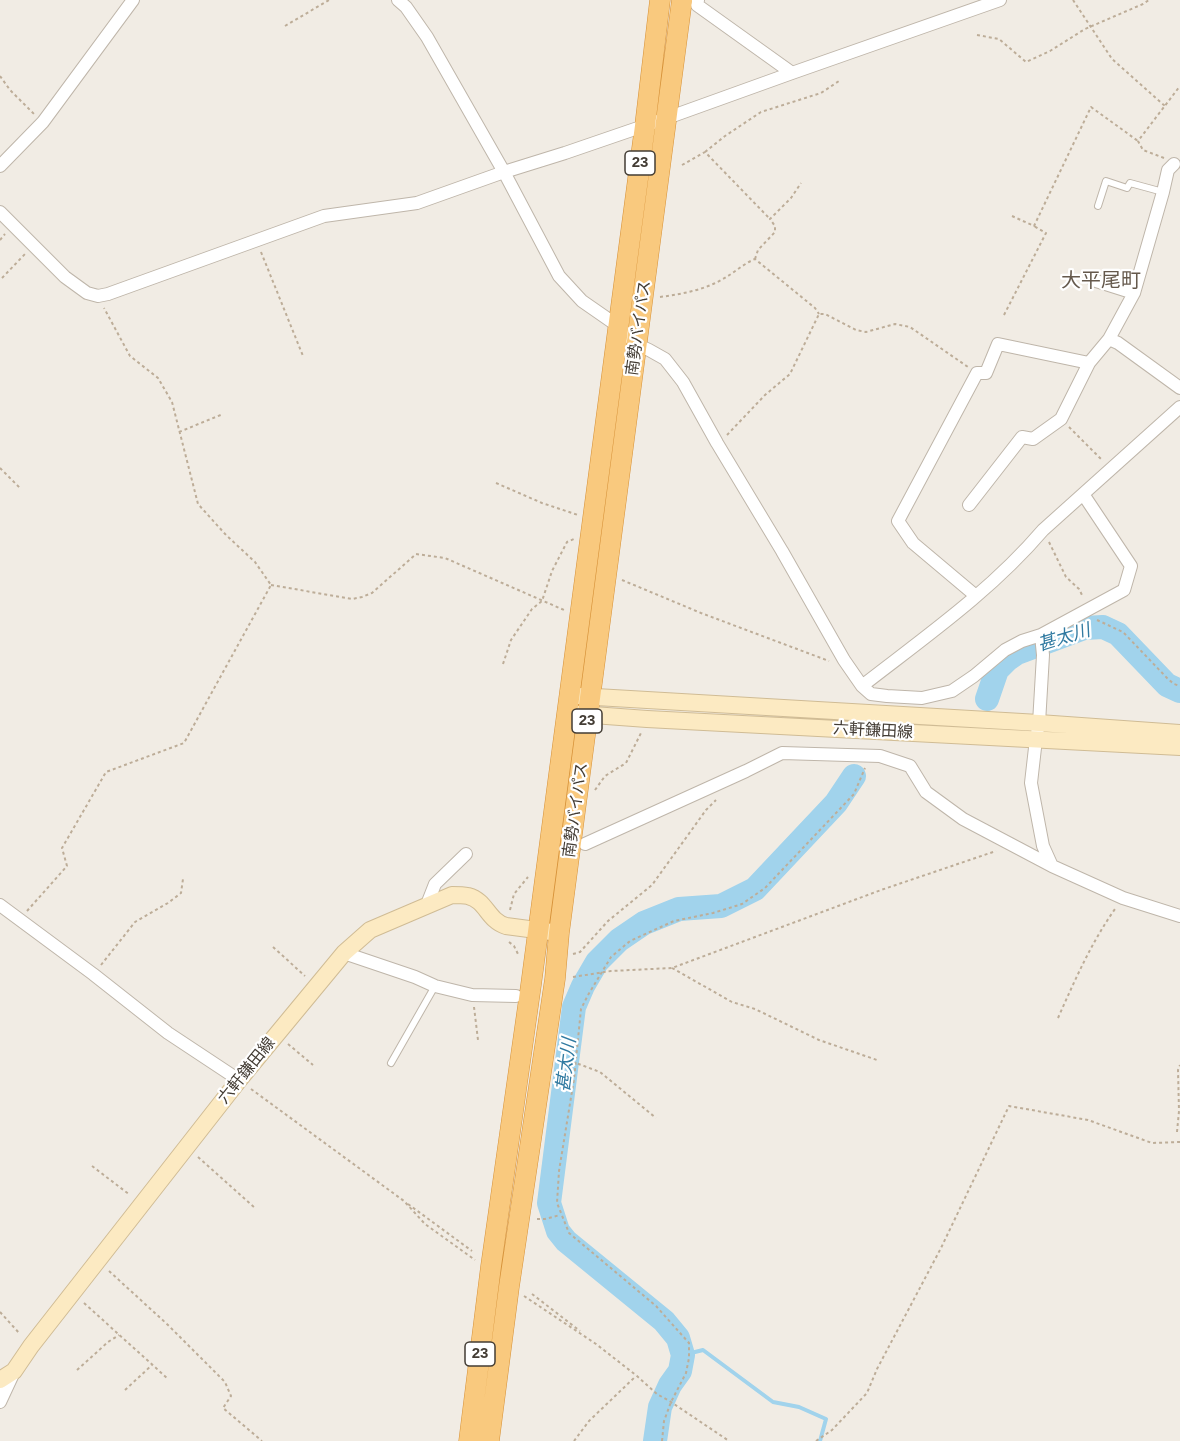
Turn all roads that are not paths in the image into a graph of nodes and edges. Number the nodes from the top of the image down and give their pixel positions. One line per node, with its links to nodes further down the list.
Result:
1 (133, 0): 11 (street)
2 (398, 0): 12 (street)
3 (660, 0): 9 (highway, 南勢バイパス / 23)
4 (682, 0): 8 (highway, 南勢バイパス / 23)
5 (698, 0): 7 (street)
6 (1000, 0): 7 (street)
7 (792, 73): 8 (street)
8 (667, 118): 9 (street); 20 (highway, 南勢バイパス / 23)
9 (645, 126): 12 (street); 18 (highway, 南勢バイパス / 23)
10 (1177, 165): 13 (street)
11 (0, 166)
12 (504, 172): 15 (street); 18 (street)
13 (1163, 192): 14 (lane); 17 (street)
14 (1098, 206)
15 (0, 212)
16 (1093, 280): 17 (street)
17 (1134, 293): 19 (street)
18 (618, 326): 20 (street); 29 (highway, 南勢バイパス / 23)
19 (1109, 339): 21 (street); 22 (street)
20 (636, 344): 28 (street); 30 (highway, 南勢バイパス / 23)
21 (1089, 363): 25 (street); 26 (street)
22 (1180, 388)
23 (1180, 408): 24 (street)
24 (1083, 494): 26 (street); 27 (street)
25 (969, 505)
26 (976, 596): 28 (street)
27 (1041, 636): 28 (street); 31 (street)
28 (862, 686)
29 (568, 704): 30 (main road, 六軒鎌田線); 40 (highway, 南勢バイパス / 23)
30 (589, 706): 31 (main road, 六軒鎌田線); 41 (highway, 南勢バイパス / 23)
31 (1038, 731): 32 (main road, 六軒鎌田線); 33 (main road, 六軒鎌田線); 36 (street)
32 (1180, 733)
33 (1180, 747)
34 (585, 844): 36 (street)
35 (466, 854): 38 (street)
36 (1052, 866): 39 (street)
37 (0, 905): 46 (street)
38 (426, 907): 40 (main road, 六軒鎌田線); 42 (main road, 六軒鎌田線)
39 (1180, 916)
40 (538, 931): 41 (main road, 六軒鎌田線); 50 (highway, 南勢バイパス / 23)
41 (559, 933): 51 (highway, 南勢バイパス / 23)
42 (344, 952): 43 (street); 46 (main road, 六軒鎌田線)
43 (435, 986): 44 (street); 45 (lane)
44 (516, 996)
45 (391, 1063)
46 (239, 1080): 47 (main road, 六軒鎌田線)
47 (14, 1371): 48 (main road, 六軒鎌田線); 49 (street)
48 (0, 1380)
49 (0, 1402)
50 (469, 1441)
51 (489, 1441)

